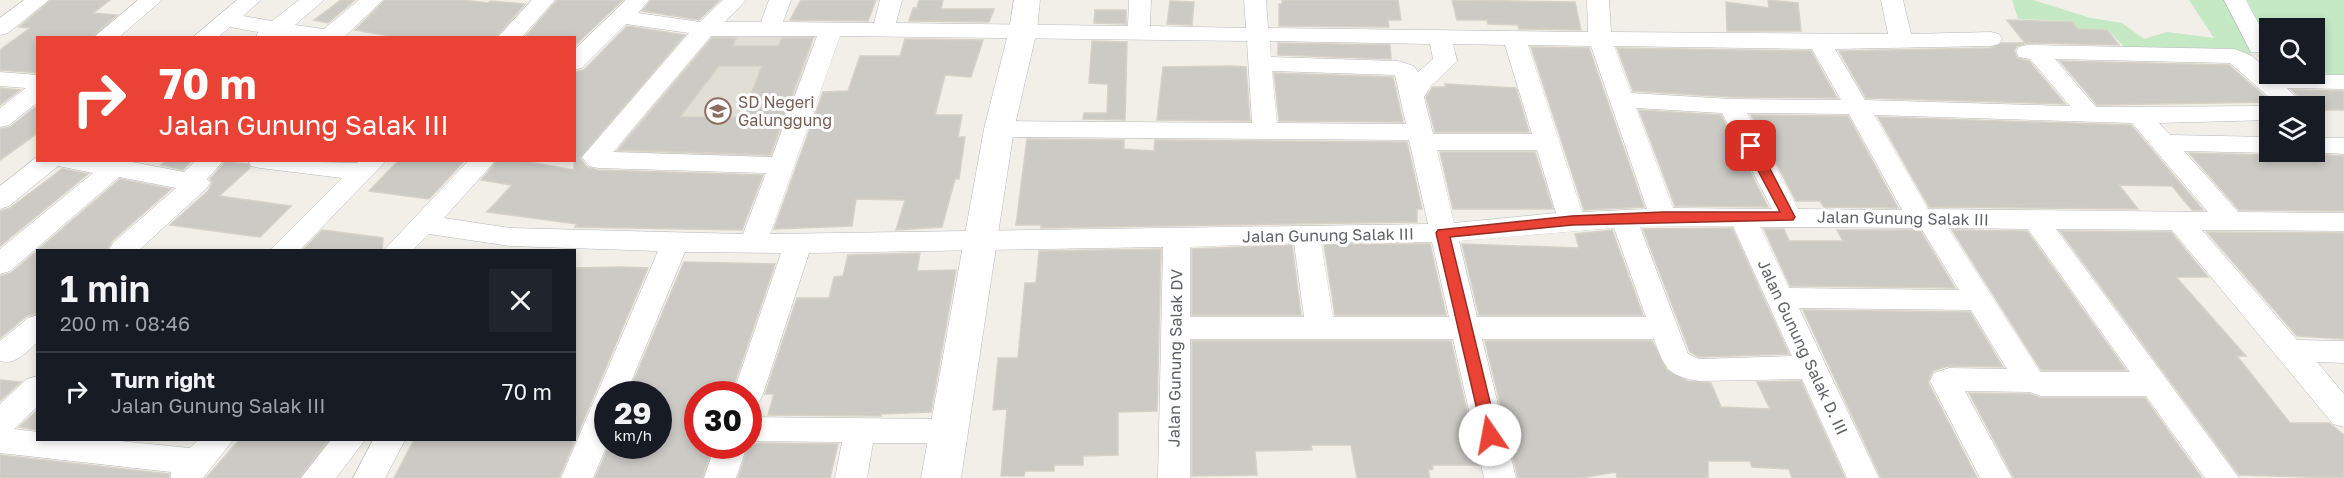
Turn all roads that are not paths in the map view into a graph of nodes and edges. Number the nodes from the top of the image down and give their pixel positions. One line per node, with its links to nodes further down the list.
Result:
1 (38, 0): 19 (street)
2 (151, 0): 28 (street)
3 (250, 0): 18 (street)
4 (313, 0): 26 (street)
5 (372, 0): 31 (street)
6 (638, 0): 17 (street)
7 (735, 0): 21 (street)
8 (780, 0): 20 (street)
9 (891, 0): 23 (street)
10 (1028, 0): 24 (street)
11 (1140, 0): 25 (street)
12 (1255, 0): 27 (street)
13 (1598, 0): 35 (street)
14 (1892, 0): 37 (street)
15 (2235, 0): 39 (street)
16 (536, 1): 32 (street)
17 (621, 17): 21 (street); 40 (street)
18 (226, 20): 26 (street); 29 (street)
19 (0, 28)
20 (770, 28): 21 (street); 22 (street)
21 (705, 29): 70 (street)
22 (831, 29): 23 (street); 70 (street)
23 (883, 29): 24 (street)
24 (1023, 30): 25 (street); 58 (street)
25 (1139, 33): 27 (street)
26 (269, 34): 30 (street)
27 (1259, 34): 33 (street); 41 (street)
28 (106, 36)
29 (205, 36)
30 (310, 36)
31 (331, 36)
32 (510, 36)
33 (1440, 37): 34 (street); 49 (street)
34 (1514, 39): 35 (street); 61 (street)
35 (1600, 39): 38 (street); 51 (street)
36 (1991, 39): 37 (street)
37 (1901, 41): 38 (street)
38 (1820, 42): 53 (street)
39 (2259, 47)
40 (576, 61)
41 (1261, 64): 49 (street); 59 (street)
42 (2259, 75): 54 (street)
43 (0, 79): 44 (street)
44 (36, 82)
45 (2325, 82): 46 (street)
46 (2344, 82)
47 (2269, 84): 50 (street)
48 (36, 92): 57 (street)
49 (1413, 96): 60 (street)
50 (2282, 96)
51 (1622, 100): 52 (street); 75 (street)
52 (1731, 106): 53 (street); 76 (street)
53 (1857, 107): 54 (street); 77 (street)
54 (2089, 114): 56 (street)
55 (2259, 114): 56 (street)
56 (2139, 116): 62 (street)
57 (0, 120)
58 (999, 129): 59 (street); 88 (street)
59 (1265, 129): 60 (street)
60 (1422, 137): 61 (street); 86 (street)
61 (1545, 142): 81 (street)
62 (2162, 143): 63 (street); 82 (street)
63 (2259, 145)
64 (47, 162): 73 (street)
65 (87, 162): 69 (street)
66 (210, 162): 72 (street)
67 (296, 162): 71 (street)
68 (482, 162): 84 (street)
69 (107, 164): 72 (street); 96 (street)
70 (783, 165): 90 (street)
71 (369, 166): 94 (street)
72 (191, 180): 93 (street)
73 (0, 200)
74 (1742, 216): 75 (street, Jalan Gunung Salak III); 76 (street, Jalan Gunung Salak III); 97 (street, Jalan Gunung Salak D. III)
75 (1663, 217): 78 (street, Jalan Gunung Salak III)
76 (1789, 217): 77 (street, Jalan Gunung Salak III)
77 (1924, 218): 79 (street, Jalan Gunung Salak III); 98 (street)
78 (1624, 219): 81 (street, Jalan Gunung Salak III); 103 (street)
79 (2035, 219): 80 (street, Jalan Gunung Salak III); 112 (street)
80 (2179, 220): 82 (street, Jalan Gunung Salak III); 105 (street)
81 (1572, 221): 86 (street, Jalan Gunung Salak III)
82 (2231, 221): 83 (street, Jalan Gunung Salak III)
83 (2344, 222)
84 (426, 224): 91 (street, Jalan Gunung Salak III); 95 (street)
85 (1306, 233): 86 (street, Jalan Gunung Salak III); 87 (street, Jalan Gunung Salak III); 100 (street)
86 (1443, 233): 102 (street)
87 (1177, 238): 88 (street, Jalan Gunung Salak III); 101 (street, Jalan Gunung Salak DV)
88 (981, 240): 92 (street, Jalan Gunung Salak III); 118 (street)
89 (675, 243): 90 (street, Jalan Gunung Salak III); 91 (street, Jalan Gunung Salak III); 109 (street)
90 (753, 243): 92 (street, Jalan Gunung Salak III)
91 (505, 244)
92 (798, 244): 110 (street)
93 (136, 249)
94 (285, 249)
95 (399, 249)
96 (0, 264)
97 (1780, 298): 98 (street); 108 (street, Jalan Gunung Salak D. III)
98 (1978, 300): 111 (street)
99 (36, 326): 104 (street)
100 (1320, 327): 101 (street); 102 (street)
101 (1174, 328): 131 (street, Jalan Gunung Salak DV)
102 (1466, 328): 103 (street); 132 (street)
103 (1664, 328): 108 (street)
104 (3, 351): 107 (street)
105 (2291, 351): 106 (street); 114 (street)
106 (2344, 352)
107 (36, 355)
108 (1812, 367): 133 (street, Jalan Gunung Salak D. III)
109 (617, 381)
110 (752, 381)
111 (2030, 381): 112 (street); 134 (street)
112 (2156, 384): 135 (street)
113 (36, 389): 115 (street)
114 (2344, 415)
115 (0, 423)
116 (762, 429): 117 (street)
117 (860, 430): 118 (street); 129 (street)
118 (948, 431): 130 (street)
119 (594, 437): 127 (street)
120 (0, 440): 124 (street)
121 (348, 441): 125 (street)
122 (388, 441): 126 (street)
123 (727, 459): 128 (street)
124 (199, 460)
125 (317, 478)
126 (369, 478)
127 (577, 478)
128 (720, 478)
129 (851, 478)
130 (941, 478)
131 (1174, 478)
132 (1500, 478)
133 (1863, 478)
134 (1996, 478)
135 (2223, 478)

